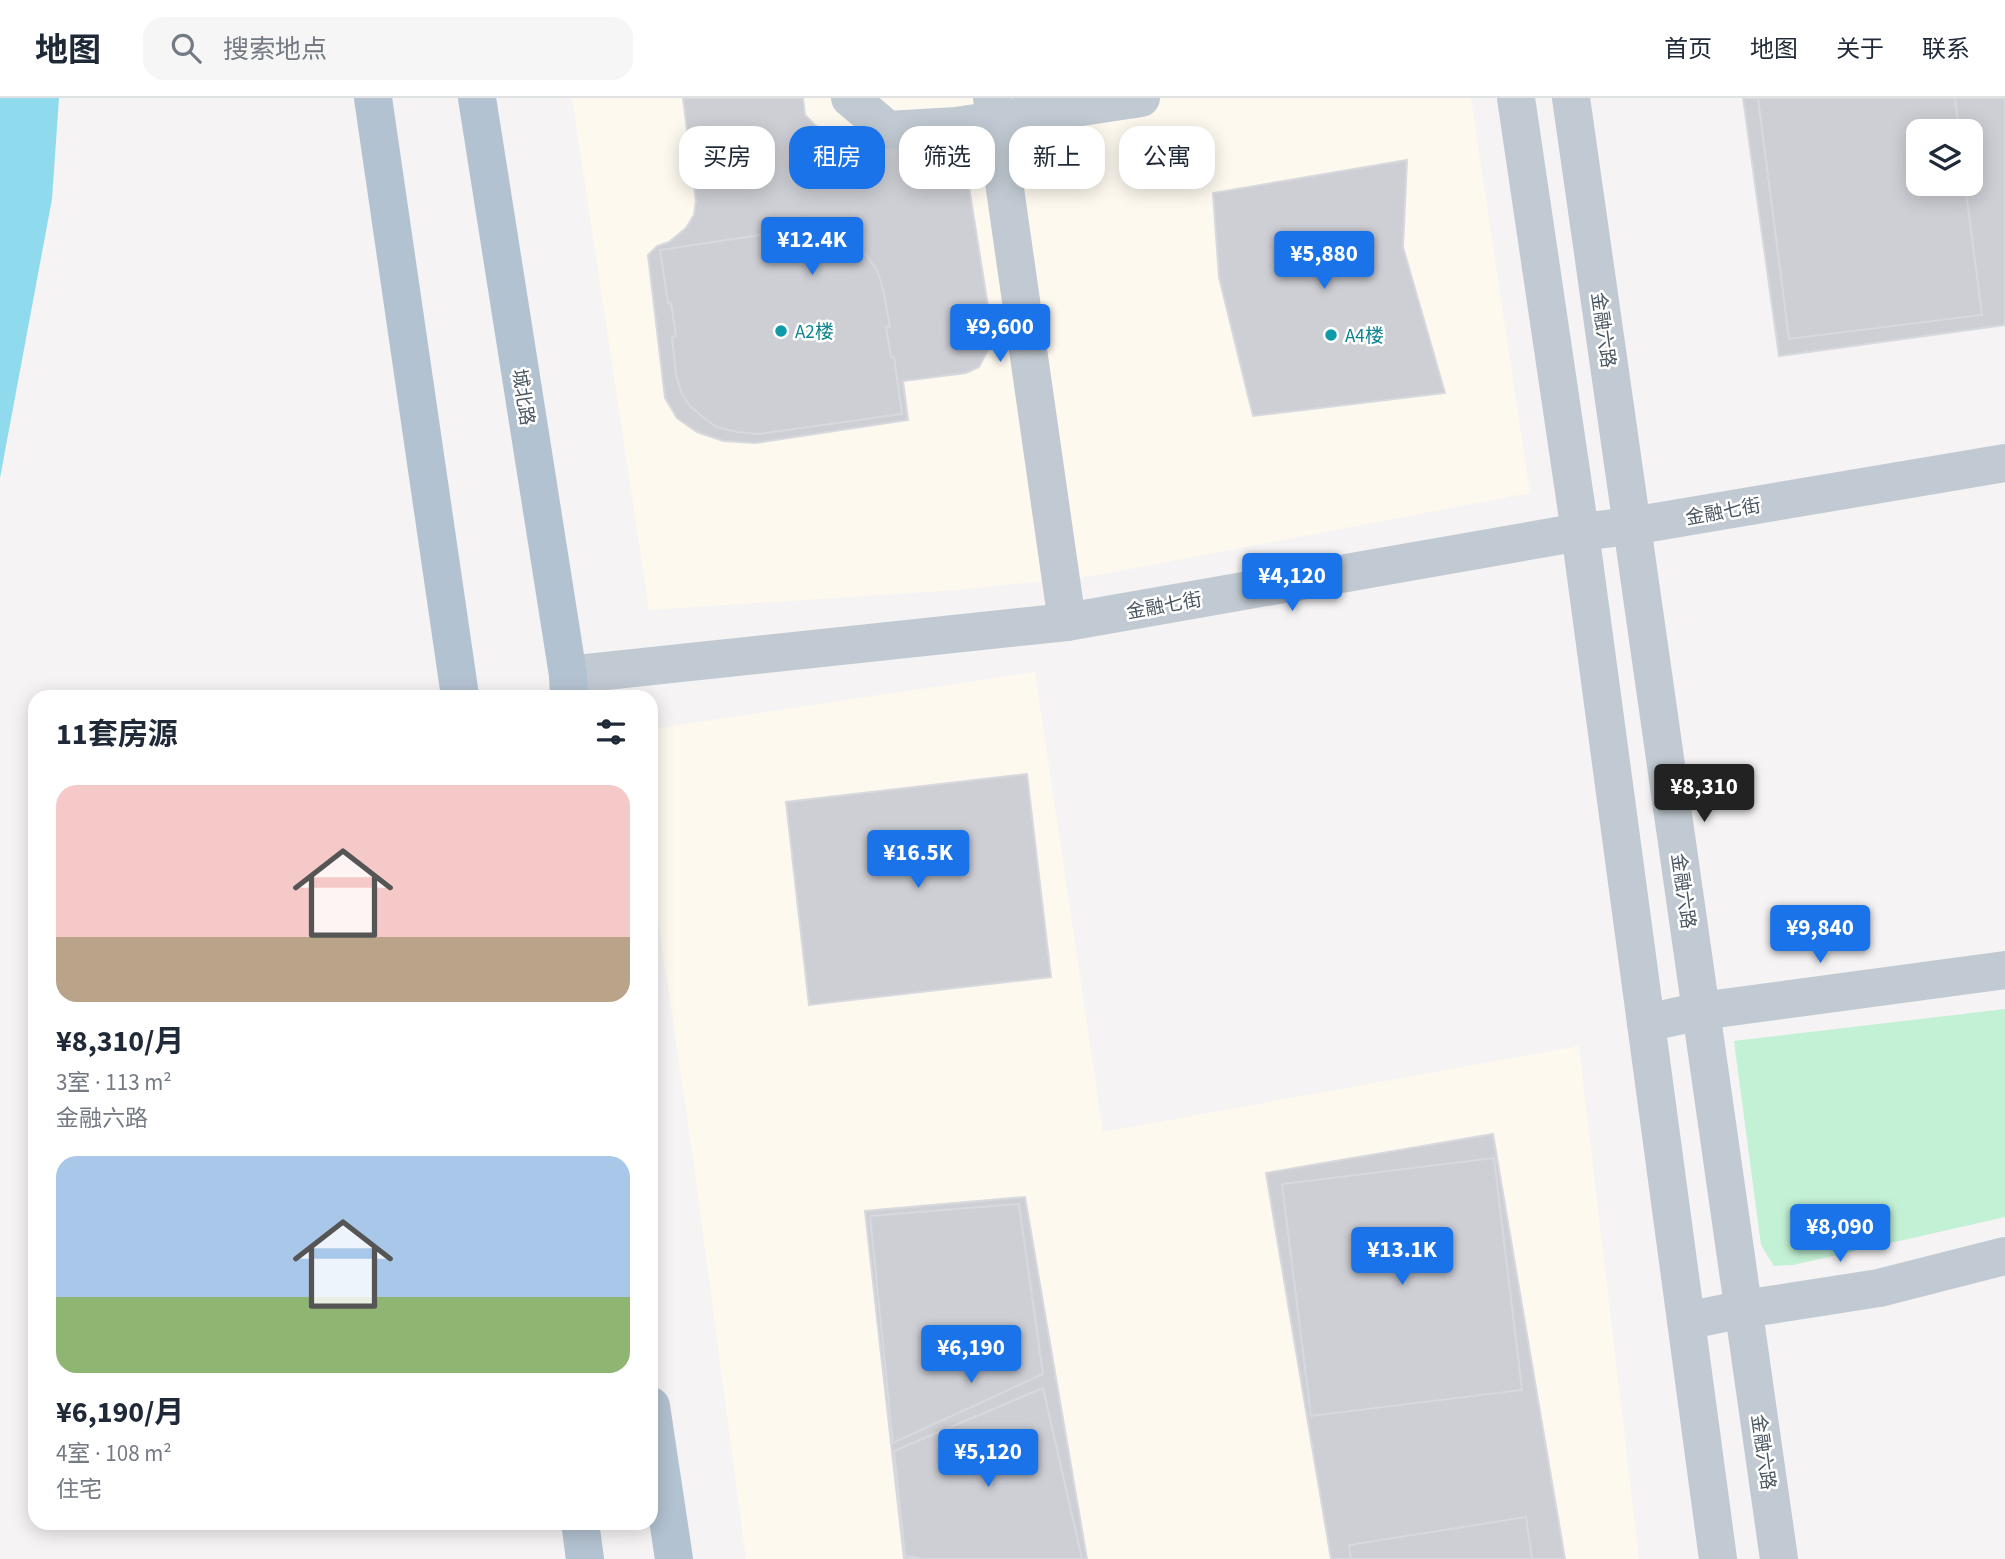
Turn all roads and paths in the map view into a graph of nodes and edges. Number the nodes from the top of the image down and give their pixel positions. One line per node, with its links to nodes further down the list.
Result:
1 (373, 98): 13 (main road)
2 (477, 98): 12 (main road, 城北路)
3 (850, 98): 7 (street)
4 (1141, 98): 7 (street)
5 (1516, 98): 10 (street)
6 (1571, 98): 9 (street, 金融六路)
7 (993, 109): 11 (street)
8 (2005, 463): 9 (street, 金融七街)
9 (1632, 526): 10 (street, 金融七街); 15 (street, 金融六路)
10 (1580, 532): 11 (street, 金融七街); 16 (street)
11 (1067, 622): 12 (street, 金融七街)
12 (568, 686)
13 (459, 690)
14 (2005, 970): 15 (street)
15 (1701, 1011): 16 (street); 18 (street, 金融六路)
16 (1646, 1023): 19 (street)
17 (2005, 1256): 18 (street)
18 (1744, 1309): 19 (street); 25 (street, 金融六路)
19 (1685, 1321): 24 (street)
20 (658, 1453): 23 (main road)
21 (581, 1530): 22 (main road)
22 (585, 1559)
23 (674, 1559)
24 (1718, 1559)
25 (1779, 1559)

